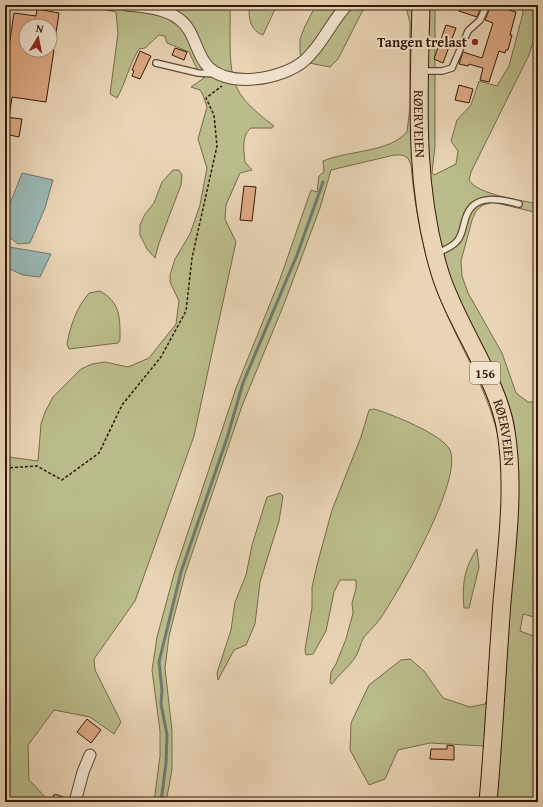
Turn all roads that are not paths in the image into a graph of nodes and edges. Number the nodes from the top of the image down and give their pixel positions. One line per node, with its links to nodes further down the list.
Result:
1 (127, 5): 7 (street)
2 (347, 5): 7 (street)
3 (421, 5): 9 (main road, RØERVEIEN / 156)
4 (487, 5): 6 (lane)
5 (156, 63): 7 (lane)
6 (429, 71)
7 (217, 73)
8 (519, 204): 9 (lane)
9 (435, 254): 14 (main road, RØERVEIEN / 156)
10 (90, 755): 13 (street)
11 (56, 798): 12 (lane)
12 (66, 802)
13 (75, 802)
14 (488, 802)

